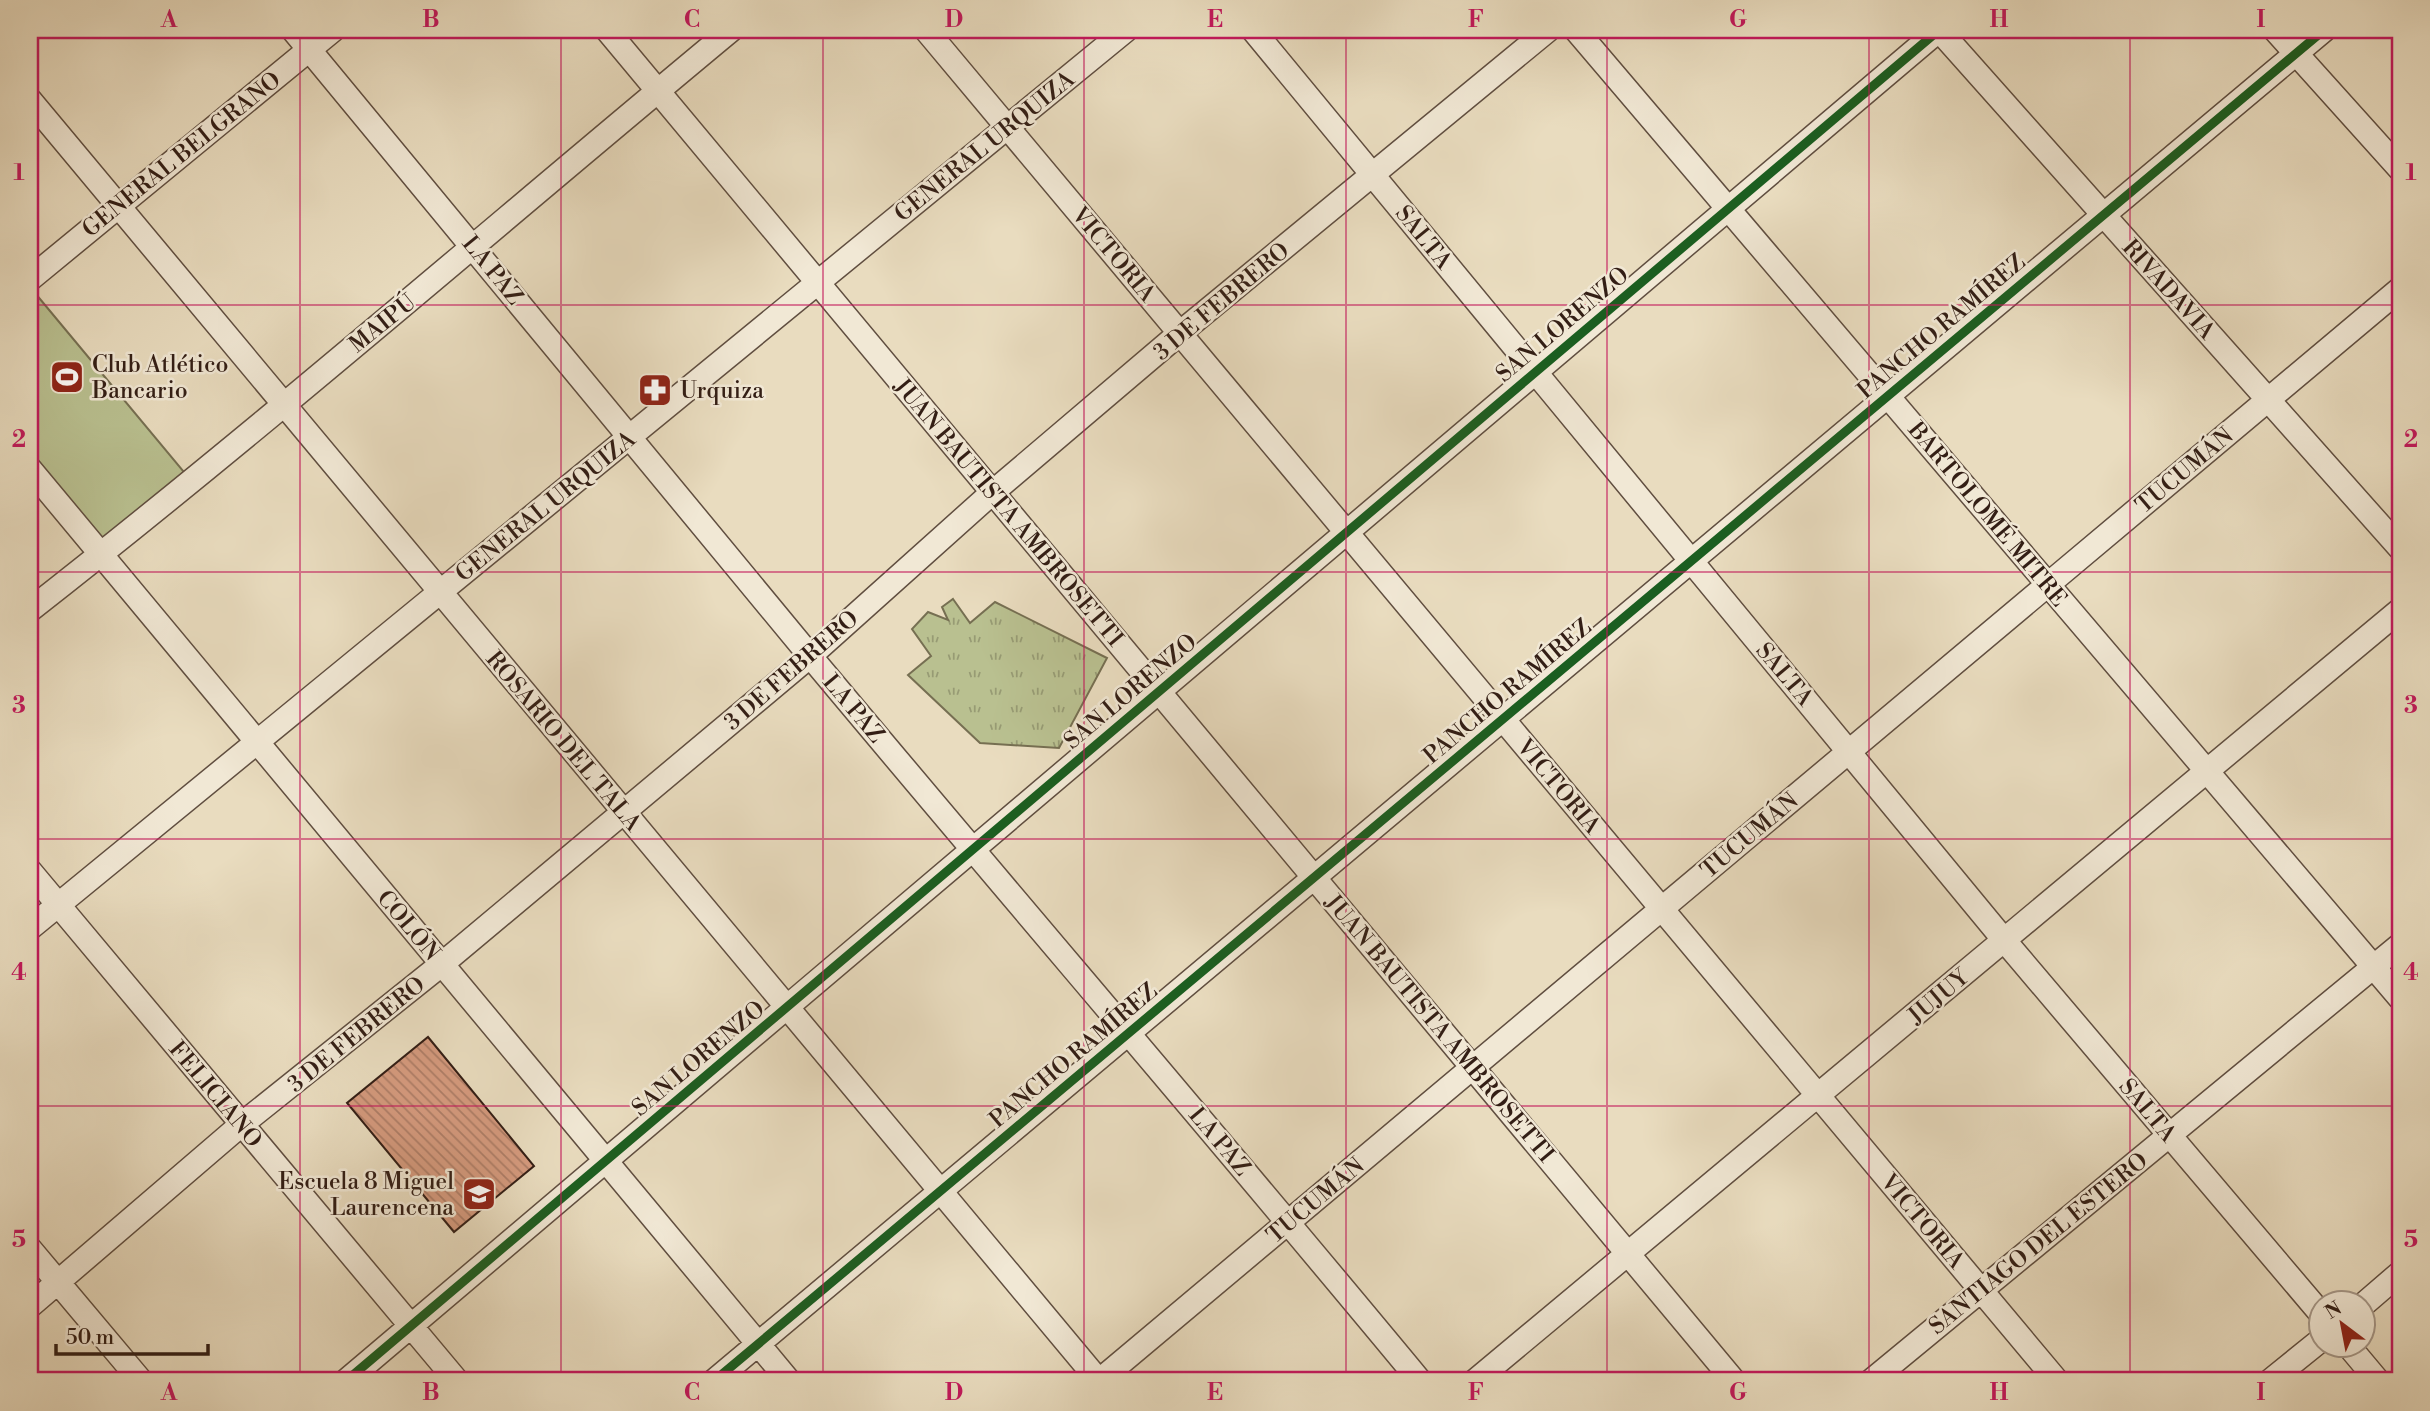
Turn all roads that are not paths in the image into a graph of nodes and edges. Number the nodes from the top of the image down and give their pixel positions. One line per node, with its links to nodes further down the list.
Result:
1 (293, 30): 13 (street, LA PAZ)
2 (333, 30): 13 (street, GENERAL BELGRANO)
3 (607, 30): 15 (street, JUAN BAUTISTA AMBROSETTI)
4 (731, 30): 15 (street, MAIPÚ)
5 (926, 30): 17 (street, VICTORIA)
6 (1126, 30): 17 (street, GENERAL URQUIZA)
7 (1253, 30): 19 (street, SALTA)
8 (1548, 30): 19 (street, 3 DE FEBRERO)
9 (1576, 30): 21 (street, BARTOLOMÉ MITRE)
10 (1939, 30): 21 (street, SAN LORENZO); 22 (street, RIVADAVIA)
11 (2275, 30): 14 (street)
12 (2325, 30): 14 (street, PANCHO RAMÍREZ)
13 (309, 50): 20 (street, GENERAL BELGRANO); 23 (street, LA PAZ)
14 (2296, 53): 18 (street); 22 (street, PANCHO RAMÍREZ)
15 (657, 91): 23 (street, MAIPÚ); 25 (street, JUAN BAUTISTA AMBROSETTI)
16 (30, 100): 20 (street, ROSARIO DEL TALA)
17 (1008, 127): 25 (street, GENERAL URQUIZA); 27 (street, VICTORIA)
18 (2400, 169)
19 (1373, 175): 27 (street, 3 DE FEBRERO); 28 (street, SALTA)
20 (118, 206): 24 (street, GENERAL BELGRANO); 31 (street, ROSARIO DEL TALA)
21 (1728, 209): 28 (street, SAN LORENZO); 29 (street, BARTOLOMÉ MITRE)
22 (2104, 215): 29 (street, PANCHO RAMÍREZ); 30 (street, RIVADAVIA)
23 (474, 247): 31 (street, MAIPÚ); 32 (street, LA PAZ)
24 (30, 279)
25 (818, 282): 32 (street, GENERAL URQUIZA); 34 (street, JUAN BAUTISTA AMBROSETTI)
26 (2400, 289): 30 (street, TUCUMÁN)
27 (1180, 333): 34 (street, 3 DE FEBRERO); 35 (street, VICTORIA)
28 (1535, 372): 35 (street, SAN LORENZO); 38 (street, SALTA)
29 (1888, 396): 38 (street, PANCHO RAMÍREZ); 39 (street, BARTOLOMÉ MITRE)
30 (2268, 400): 36 (street, RIVADAVIA); 39 (street, TUCUMÁN)
31 (283, 404): 37 (street, MAIPÚ); 40 (street, ROSARIO DEL TALA)
32 (630, 436): 40 (street, GENERAL URQUIZA); 43 (street, LA PAZ)
33 (30, 469): 37 (street, COLÓN)
34 (993, 492): 43 (street, 3 DE FEBRERO); 44 (street, JUAN BAUTISTA AMBROSETTI)
35 (1347, 532): 44 (street, SAN LORENZO); 45 (street, VICTORIA)
36 (2400, 548)
37 (101, 554): 41 (street, MAIPÚ); 46 (street, COLÓN)
38 (1692, 561): 45 (street, PANCHO RAMÍREZ); 47 (street, SALTA)
39 (2048, 584): 47 (street, TUCUMÁN); 48 (street, BARTOLOMÉ MITRE)
40 (440, 592): 46 (street, GENERAL URQUIZA); 49 (street, ROSARIO DEL TALA)
41 (30, 610)
42 (2400, 610): 48 (street, JUJUY)
43 (810, 656): 49 (street, 3 DE FEBRERO); 50 (street, LA PAZ)
44 (1159, 691): 50 (street, SAN LORENZO); 52 (street, JUAN BAUTISTA AMBROSETTI)
45 (1503, 719): 52 (street, PANCHO RAMÍREZ); 54 (street, VICTORIA)
46 (257, 742): 53 (street, GENERAL URQUIZA); 58 (street, COLÓN)
47 (1849, 752): 54 (street, TUCUMÁN); 56 (street, SALTA)
48 (2207, 771): 56 (street, JUJUY); 59 (street, BARTOLOMÉ MITRE)
49 (624, 812): 58 (street, 3 DE FEBRERO); 61 (street, ROSARIO DEL TALA)
50 (973, 849): 61 (street, SAN LORENZO); 62 (street, LA PAZ)
51 (30, 871): 53 (street, FELICIANO)
52 (1314, 878): 62 (street, PANCHO RAMÍREZ); 63 (street, JUAN BAUTISTA AMBROSETTI)
53 (58, 905): 55 (street, GENERAL URQUIZA); 65 (street, FELICIANO)
54 (1662, 909): 63 (street, TUCUMÁN); 64 (street, VICTORIA)
55 (30, 928)
56 (2004, 940): 64 (street, JUJUY); 66 (street, SALTA)
57 (2400, 945): 59 (street, SANTIAGO DEL ESTERO)
58 (442, 964): 65 (street, 3 DE FEBRERO); 67 (street, COLÓN)
59 (2374, 967): 60 (street, BARTOLOMÉ MITRE); 66 (street, SANTIAGO DEL ESTERO)
60 (2400, 998)
61 (787, 1007): 67 (street, SAN LORENZO); 68 (street, ROSARIO DEL TALA)
62 (1129, 1033): 68 (street, PANCHO RAMÍREZ); 69 (street, LA PAZ)
63 (1473, 1067): 69 (street, TUCUMÁN); 71 (street, JUAN BAUTISTA AMBROSETTI)
64 (1818, 1096): 71 (street, JUJUY); 74 (street, VICTORIA)
65 (242, 1124): 73 (street, 3 DE FEBRERO); 78 (street, FELICIANO)
66 (2169, 1135): 74 (street, SANTIAGO DEL ESTERO); 76 (street, SALTA)
67 (606, 1161): 78 (street, SAN LORENZO); 79 (street, COLÓN)
68 (940, 1191): 79 (street, PANCHO RAMÍREZ); 87 (street, ROSARIO DEL TALA)
69 (1289, 1222): 87 (street, TUCUMÁN); 88 (street, LA PAZ)
70 (30, 1249): 73 (street)
71 (1628, 1254): 89 (street, JUJUY); 90 (street, JUAN BAUTISTA AMBROSETTI)
72 (2400, 1272): 75 (street)
73 (58, 1282): 77 (street, 3 DE FEBRERO); 82 (street)
74 (1980, 1289): 91 (street, SANTIAGO DEL ESTERO); 92 (street, VICTORIA)
75 (2378, 1292)
76 (2308, 1299)
77 (30, 1306)
78 (411, 1326): 83 (street, SAN LORENZO); 84 (street, FELICIANO)
79 (758, 1344): 85 (street, PANCHO RAMÍREZ); 86 (street, COLÓN)
80 (2308, 1350): 93 (street)
81 (2358, 1358): 94 (street)
82 (141, 1381)
83 (346, 1381)
84 (457, 1381)
85 (715, 1381)
86 (789, 1381)
87 (1099, 1381)
88 (1420, 1381)
89 (1475, 1381)
90 (1734, 1381)
91 (1871, 1381)
92 (2057, 1381)
93 (2270, 1381)
94 (2378, 1381)

